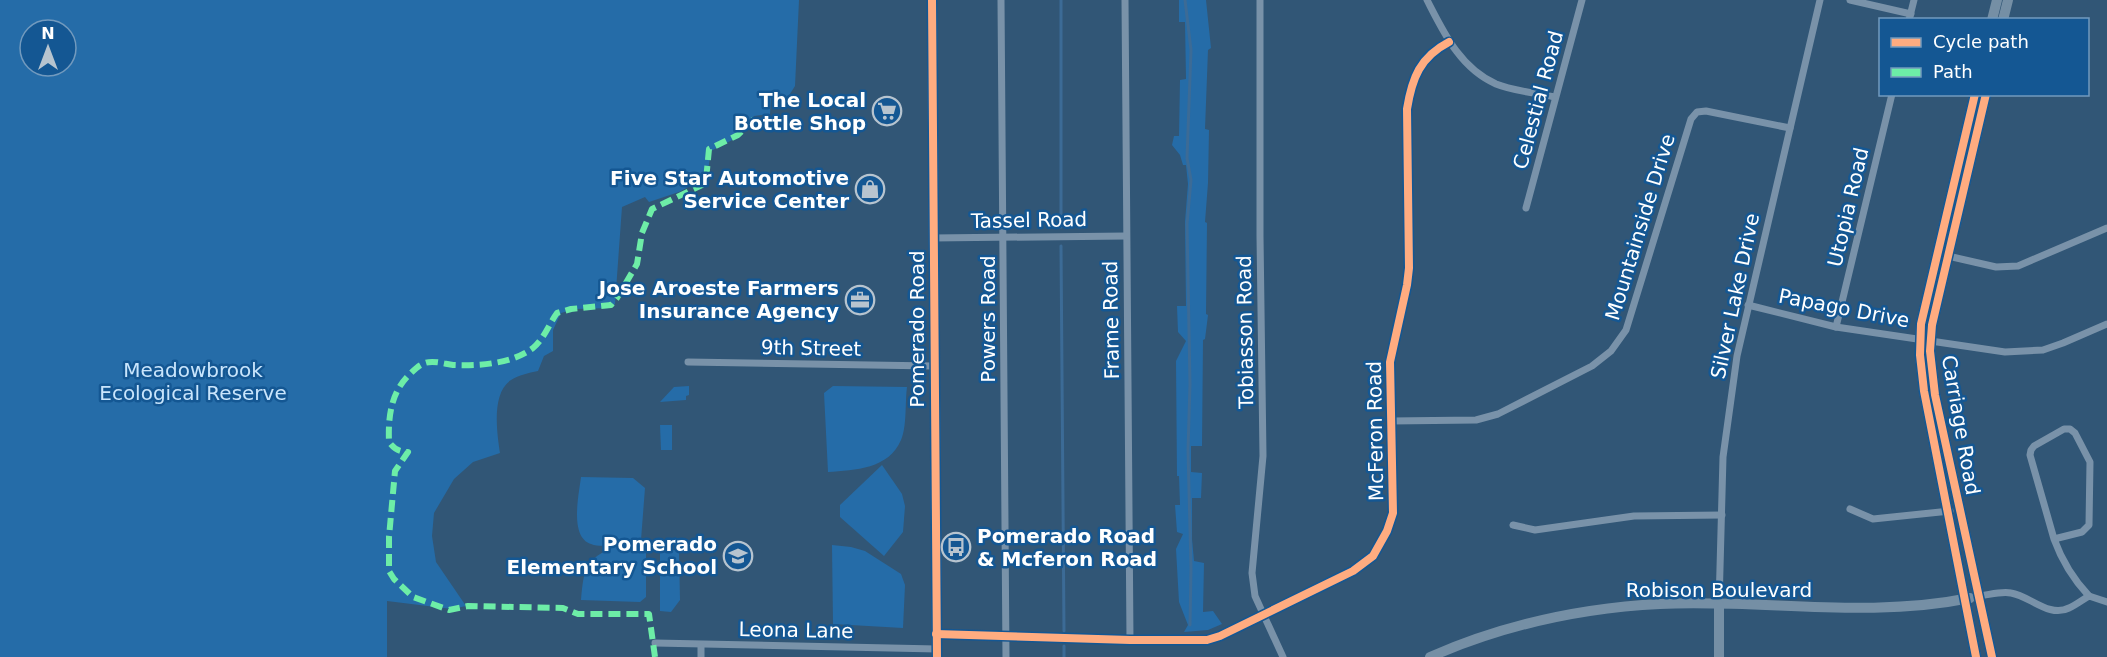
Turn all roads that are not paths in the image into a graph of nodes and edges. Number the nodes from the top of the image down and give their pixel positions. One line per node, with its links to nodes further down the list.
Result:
1 (932, 0): 25 (main road, Pomerado Road)
2 (1001, 0): 24 (street, Powers Road)
3 (1125, 0): 23 (street, Frame Road)
4 (1260, 0): 44 (street, Tobiasson Road)
5 (1427, 0): 15 (street)
6 (1582, 0): 19 (street, Celestial Road)
7 (1820, 0): 20 (street, Silver Lake Drive)
8 (1850, 0): 12 (street)
9 (1914, 0): 12 (street)
10 (1997, 0): 13 (street)
11 (2008, 0): 14 (street)
12 (1910, 17)
13 (1992, 18)
14 (2004, 18)
15 (1449, 42): 19 (street); 33 (street, McFeron Road)
16 (1892, 96): 29 (street, Utopia Road)
17 (1975, 96): 26 (street, Carriage Road)
18 (1985, 96): 26 (street, Carriage Road)
19 (1555, 97): 21 (street, Celestial Road)
20 (1790, 129): 27 (street, Silver Lake Drive); 33 (street, Mountainside Drive)
21 (1526, 208)
22 (2107, 228): 26 (street)
23 (1126, 236): 24 (street, Tassel Road); 47 (street, Frame Road)
24 (1004, 237): 25 (street, Tassel Road); 46 (street, Powers Road)
25 (933, 238): 32 (main road, Pomerado Road)
26 (1942, 255): 30 (street, Carriage Road)
27 (1748, 305): 29 (street, Papago Drive); 36 (street, Silver Lake Drive)
28 (2107, 324): 30 (street, Papago Drive)
29 (1836, 327): 30 (street, Papago Drive)
30 (1925, 340): 35 (street, Carriage Road)
31 (688, 362): 32 (street, 9th Street)
32 (933, 366): 45 (main road, Pomerado Road)
33 (1390, 421): 44 (street, McFeron Road)
34 (1850, 509): 35 (street)
35 (1954, 510): 39 (street, Carriage Road); 41 (street, Carriage Road)
36 (1722, 515): 37 (street); 43 (street, Silver Lake Drive)
37 (1513, 525)
38 (2055, 539): 38 (street); 40 (street)
39 (1979, 596): 40 (street); 41 (street, Robison Boulevard); 57 (street, Carriage Road)
40 (2089, 596): 42 (street)
41 (1965, 599): 43 (street, Robison Boulevard); 56 (street, Carriage Road)
42 (2107, 602)
43 (1719, 605): 54 (street, Robison Boulevard); 55 (street)
44 (1263, 615): 47 (street, McFeron Road); 53 (street, Tobiasson Road)
45 (936, 634): 46 (street, McFeron Road); 50 (main road, Pomerado Road)
46 (1006, 637): 47 (street, McFeron Road); 52 (street, Powers Road)
47 (1130, 640)
48 (655, 643): 49 (street, Leona Lane)
49 (700, 645): 50 (street, Leona Lane); 51 (street)
50 (937, 653)
51 (701, 657)
52 (1006, 657)
53 (1283, 657)
54 (1430, 657)
55 (1719, 657)
56 (1976, 657)
57 (1992, 657)

